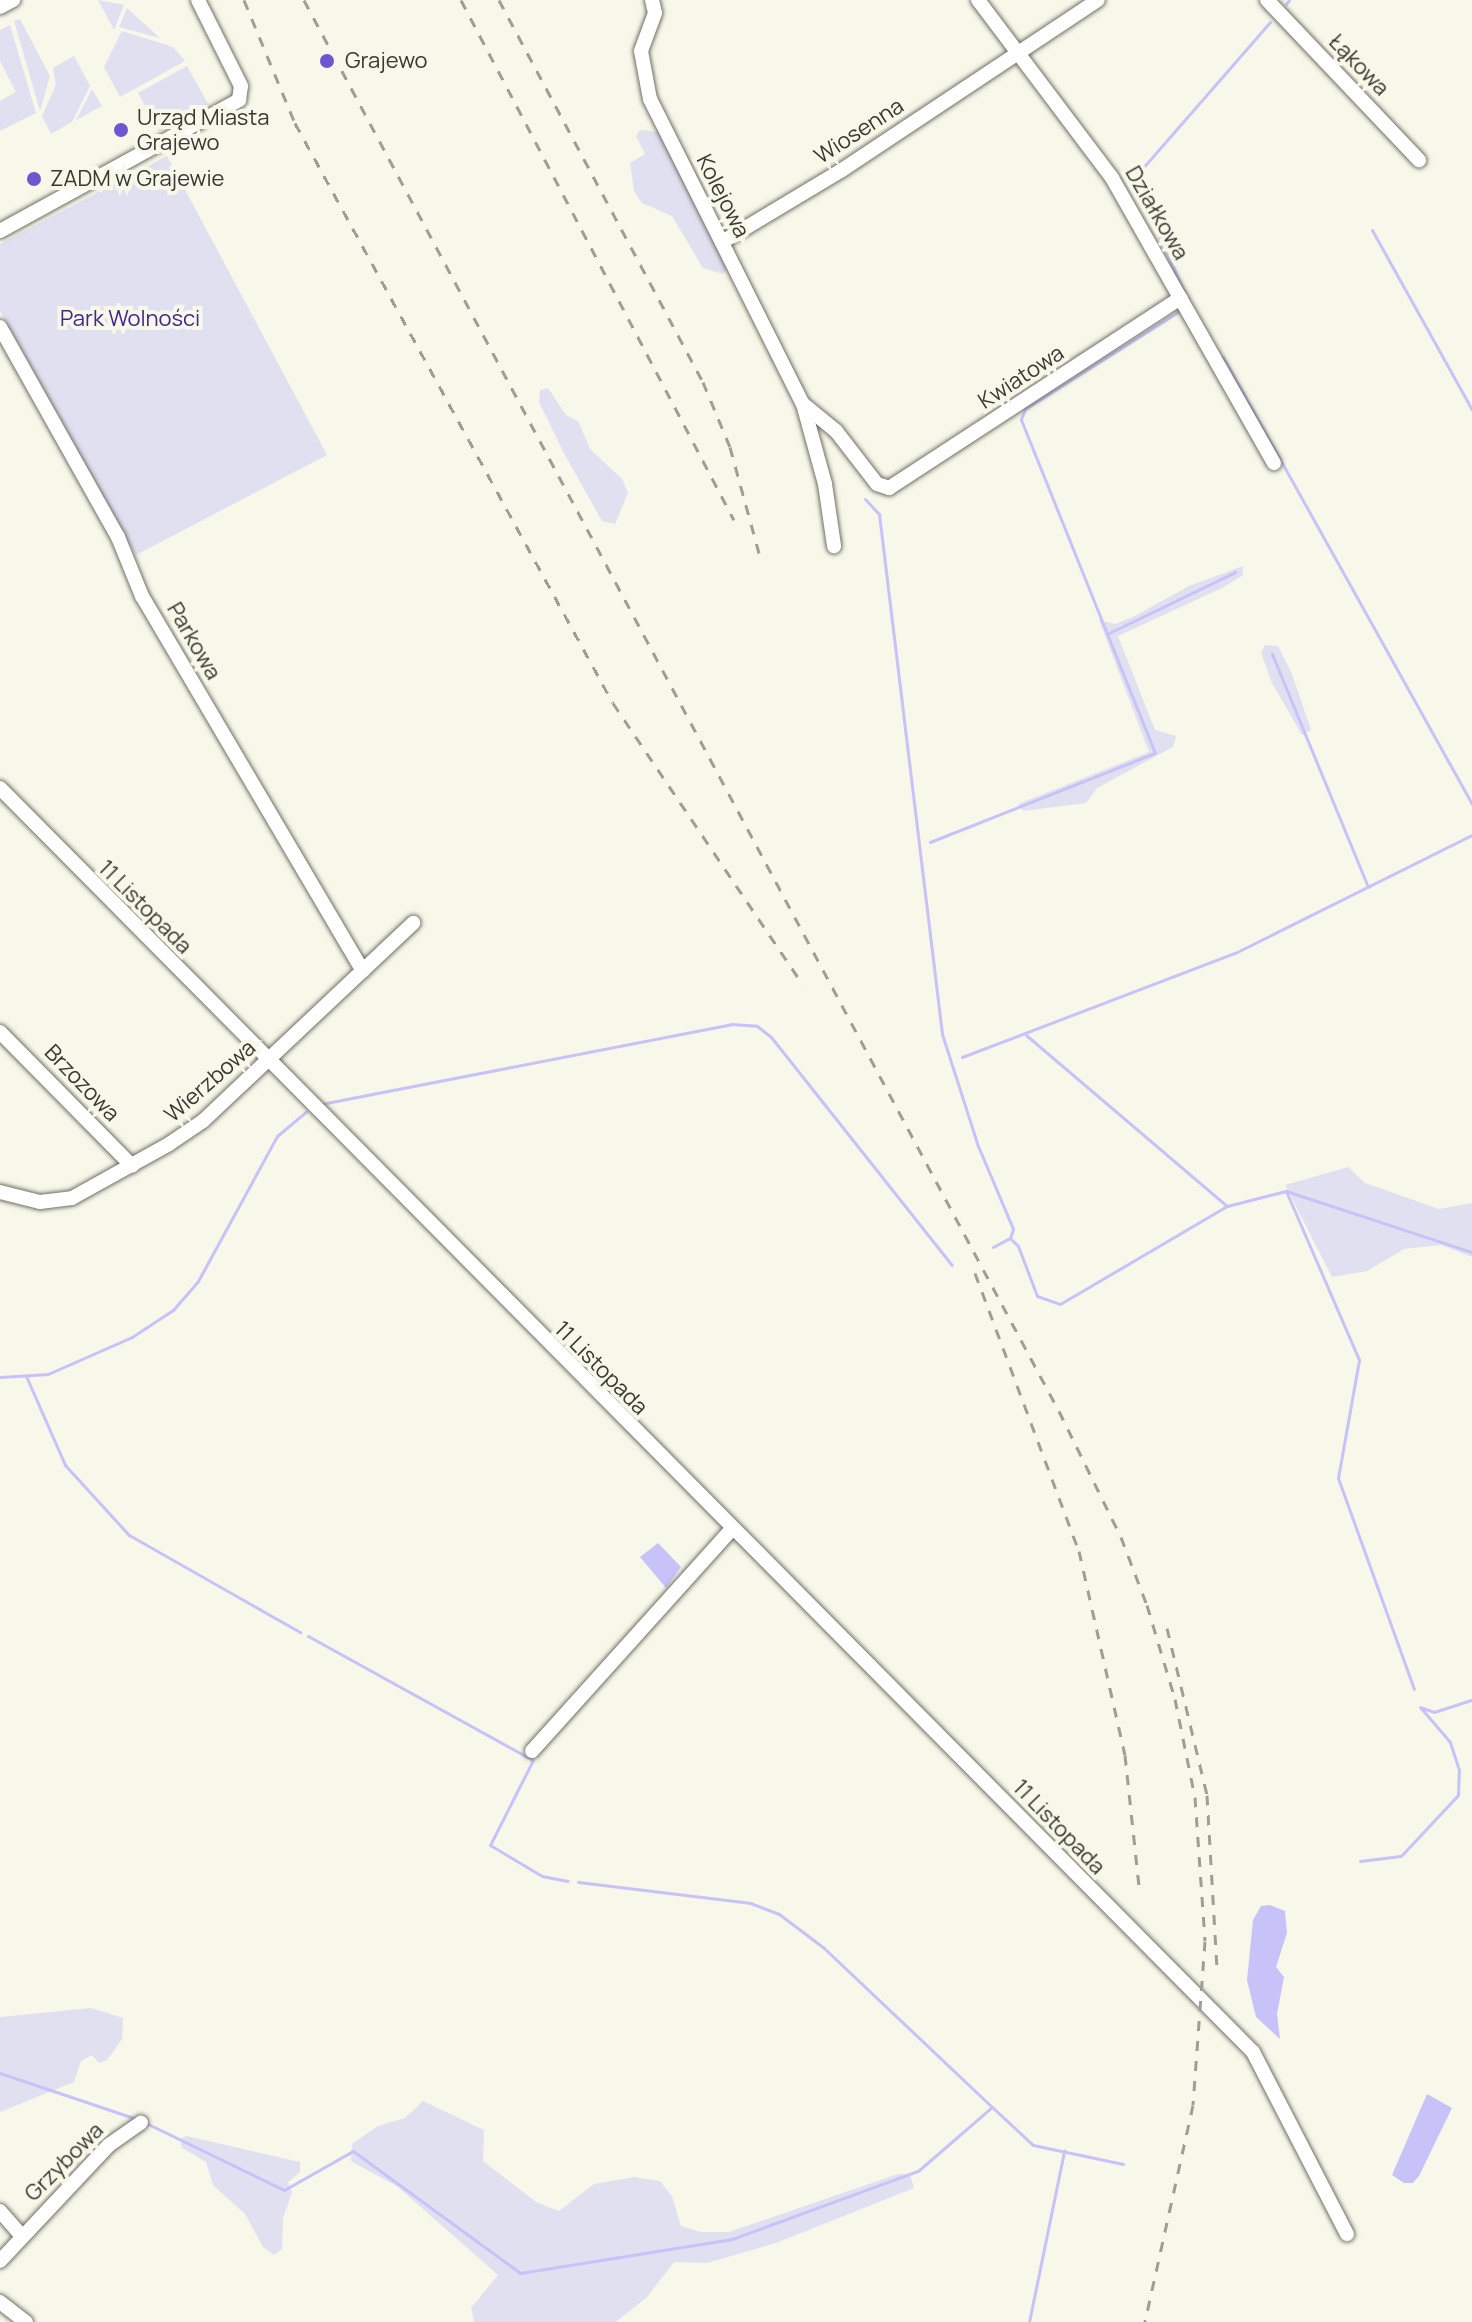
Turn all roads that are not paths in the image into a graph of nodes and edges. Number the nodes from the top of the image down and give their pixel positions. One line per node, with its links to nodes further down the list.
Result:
1 (13, 0): 7 (street)
2 (198, 0): 10 (street)
3 (652, 0): 11 (street, Kolejowa)
4 (978, 0): 8 (street, Działkowa)
5 (1098, 0): 8 (street, Wiosenna)
6 (1267, 0): 9 (street, Łąkowa)
7 (0, 7)
8 (1019, 55): 11 (street, Wiosenna); 12 (street, Działkowa)
9 (1419, 160)
10 (0, 231)
11 (722, 242): 14 (street, Kolejowa)
12 (1181, 298): 15 (street, Działkowa); 16 (street, Kwiatowa)
13 (0, 327): 20 (street, Parkowa)
14 (803, 404): 16 (street, Kolejowa); 17 (street, Kolejowa)
15 (1274, 463)
16 (883, 488)
17 (834, 546)
18 (0, 788): 22 (street, 11 Listopada)
19 (413, 923): 20 (street, Wierzbowa)
20 (363, 971): 22 (street, Wierzbowa)
21 (0, 1032): 23 (street, Brzozowa)
22 (266, 1062): 23 (street, Wierzbowa); 25 (street, 11 Listopada)
23 (132, 1166): 24 (street, Wierzbowa)
24 (0, 1192)
25 (731, 1530): 26 (street); 29 (street, 11 Listopada)
26 (532, 1751)
27 (141, 2123): 30 (street, Grzybowa)
28 (0, 2211): 30 (street, Grzybowa)
29 (1347, 2234)
30 (22, 2236): 31 (street, Grzybowa)
31 (0, 2261)
32 (0, 2302): 33 (street)
33 (26, 2322)

